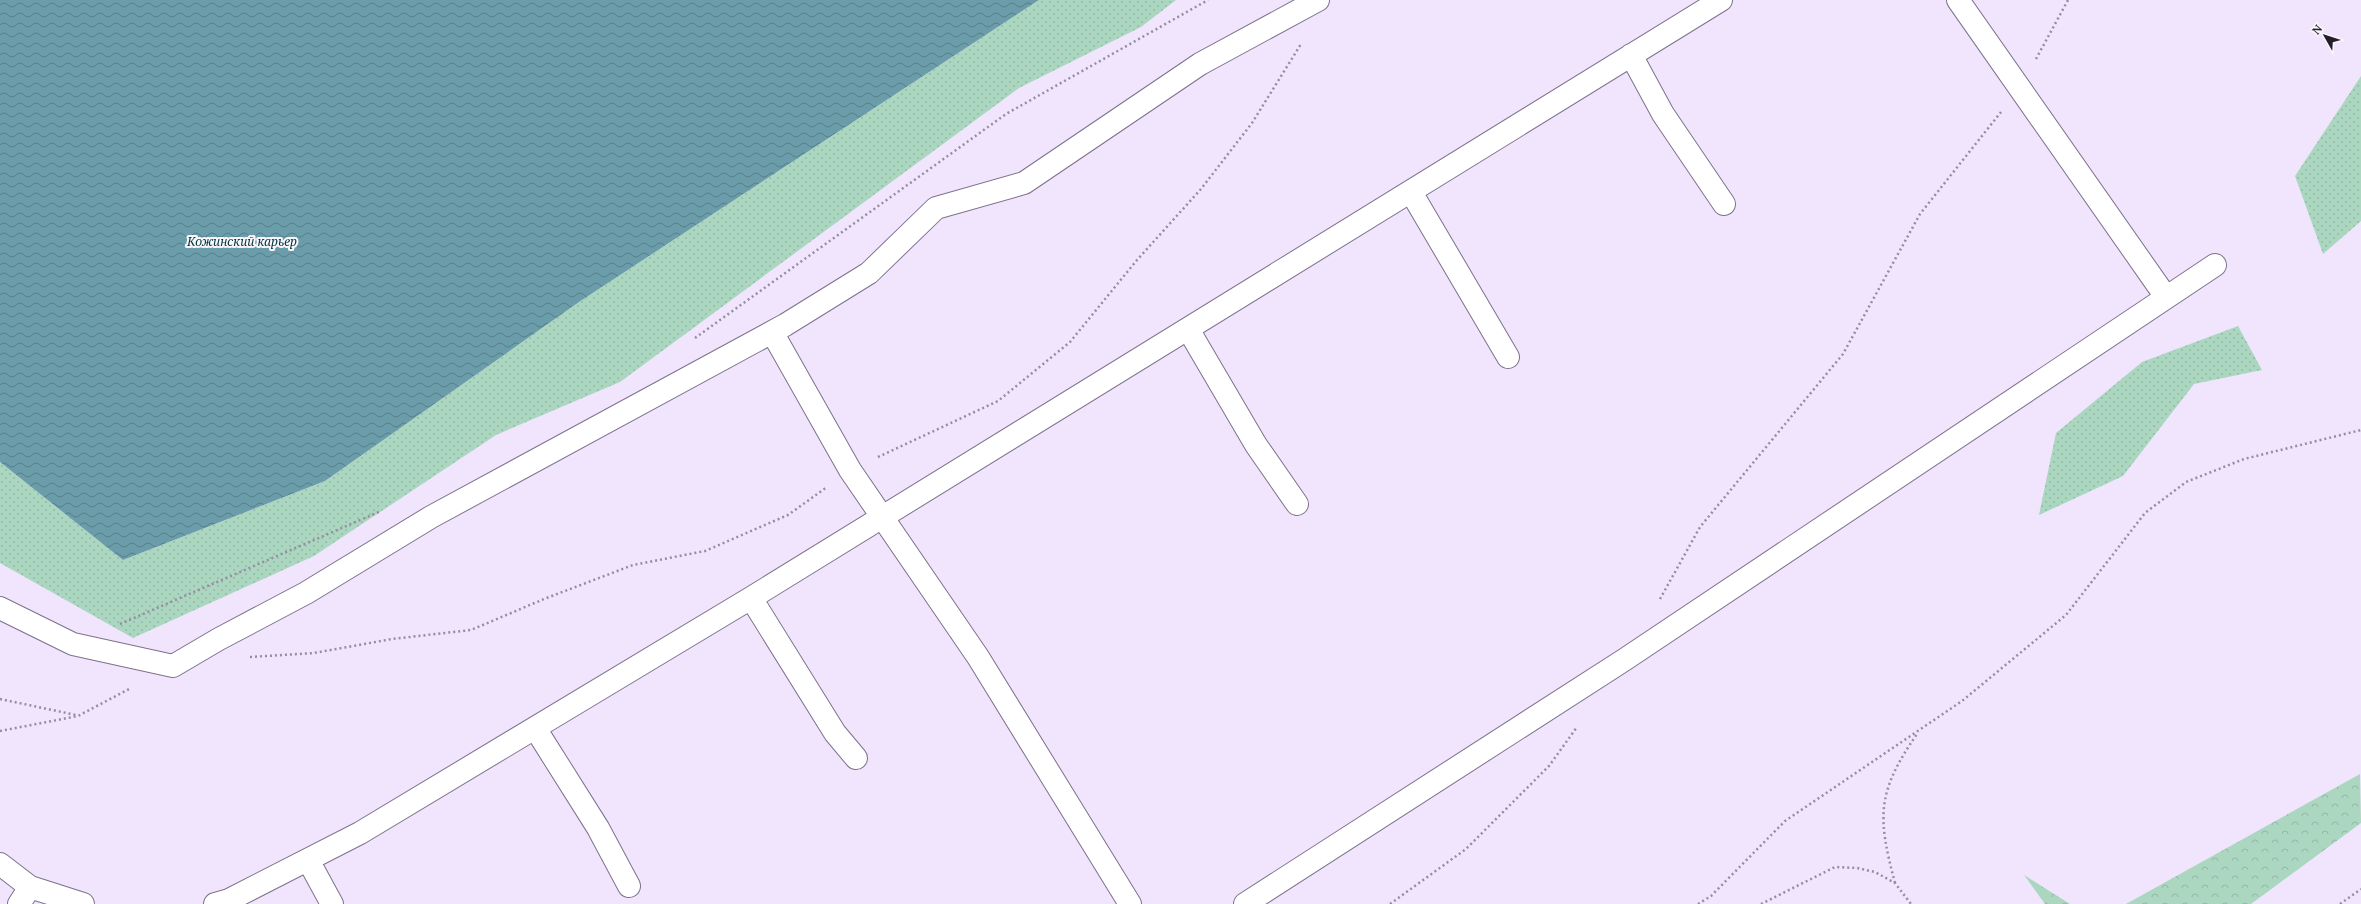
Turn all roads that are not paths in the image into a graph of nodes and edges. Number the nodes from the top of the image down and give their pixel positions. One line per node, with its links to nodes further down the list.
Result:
1 (1318, 0): 10 (lane)
2 (1721, 0): 4 (lane)
3 (1958, 0): 8 (lane)
4 (1631, 55): 5 (lane); 6 (lane)
5 (1411, 192): 9 (lane); 11 (lane)
6 (1724, 204)
7 (2215, 265): 8 (lane)
8 (2166, 298): 26 (lane)
9 (1188, 329): 12 (lane); 13 (lane)
10 (772, 332): 13 (lane); 15 (lane)
11 (1508, 357)
12 (1297, 504)
13 (883, 519): 14 (lane); 25 (lane)
14 (751, 598): 16 (lane); 17 (lane)
15 (0, 608)
16 (536, 728): 18 (lane); 20 (lane)
17 (856, 758)
18 (308, 860): 23 (lane); 24 (lane)
19 (0, 864): 21 (lane)
20 (629, 886)
21 (24, 895): 22 (lane)
22 (83, 904)
23 (215, 904)
24 (332, 904)
25 (1130, 904)
26 (1245, 904)

